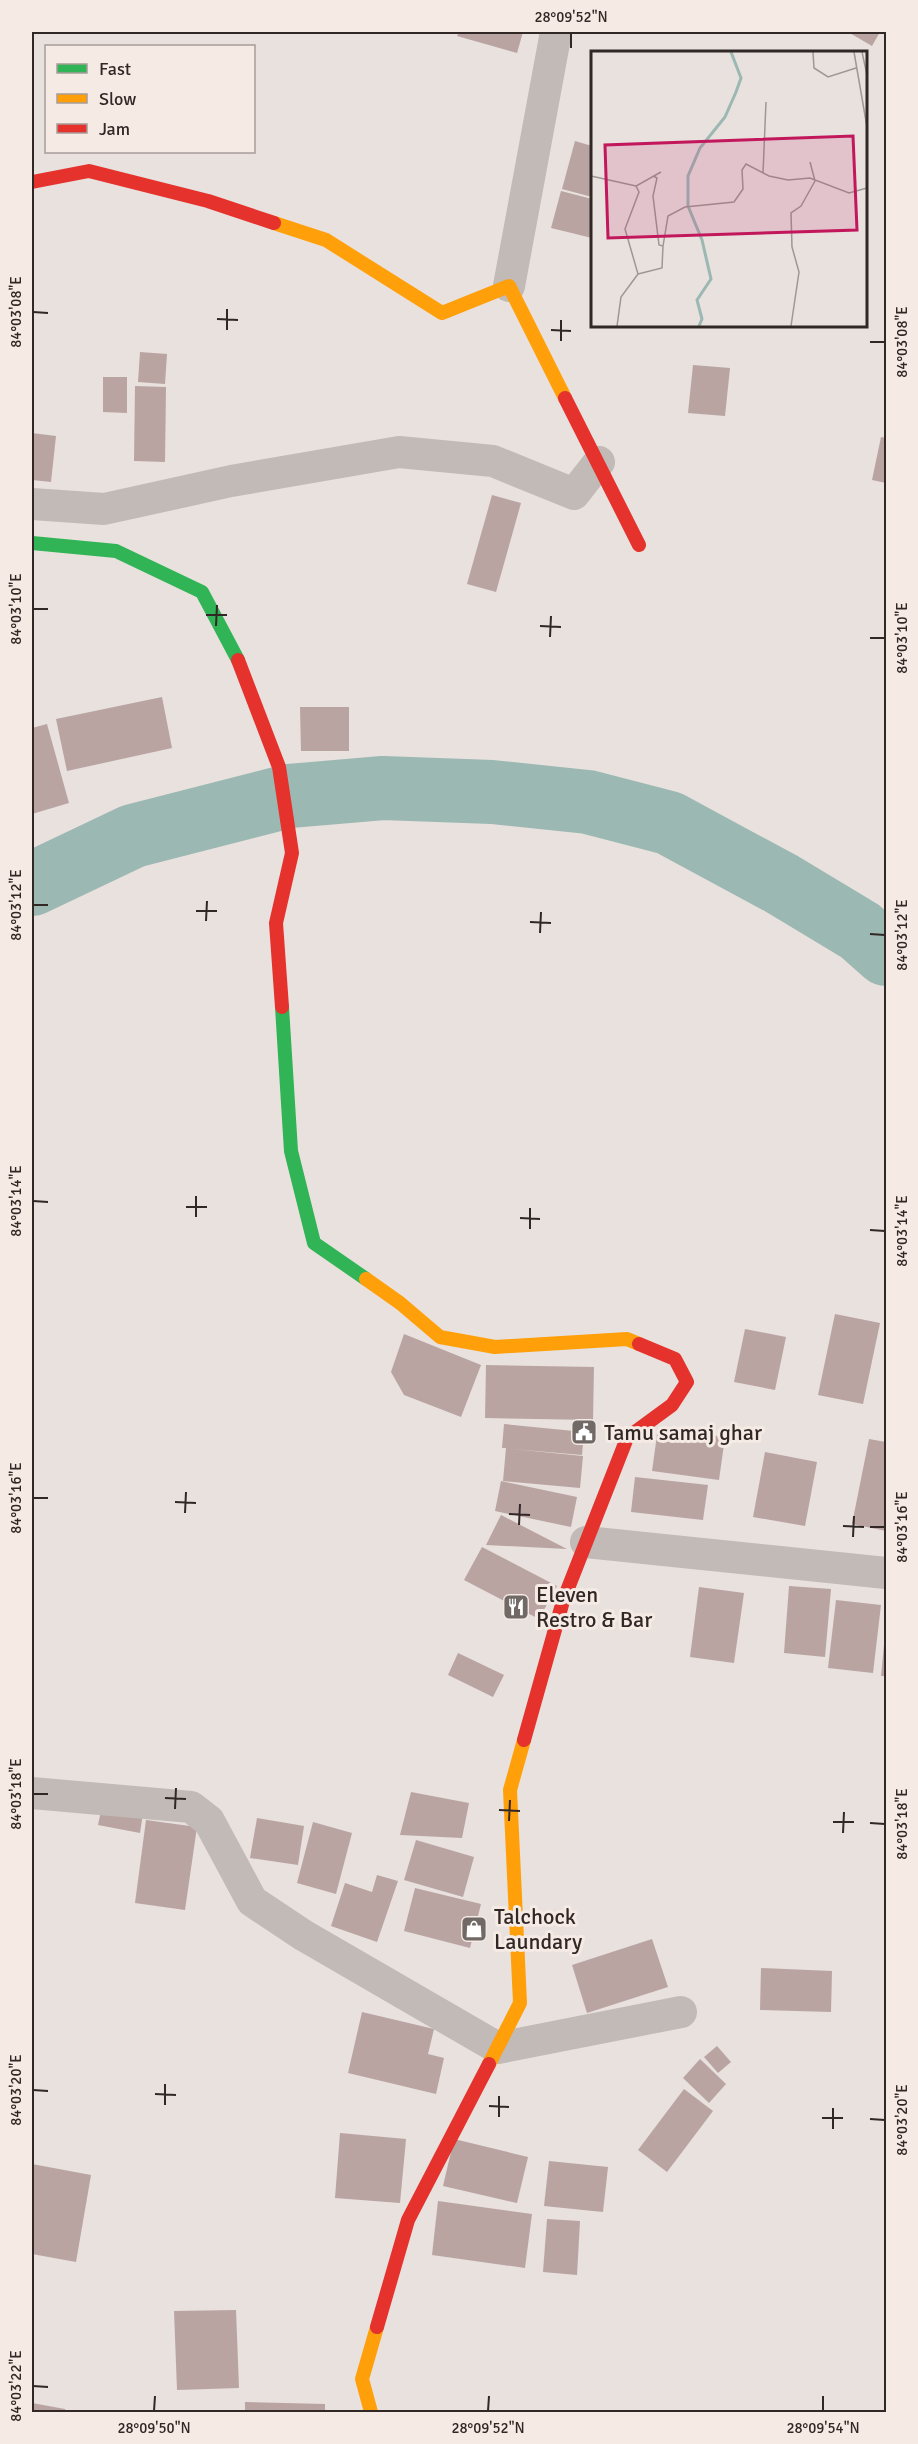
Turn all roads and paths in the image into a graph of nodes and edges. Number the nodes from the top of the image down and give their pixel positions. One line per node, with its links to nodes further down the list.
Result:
1 (556, 32): 3 (street)
2 (32, 183): 3 (street)
3 (509, 286): 4 (street)
4 (599, 462): 5 (street); 7 (street)
5 (32, 504)
6 (32, 543): 8 (street)
7 (639, 545)
8 (586, 1542): 9 (street); 12 (street)
9 (886, 1573)
10 (32, 1793): 12 (street)
11 (681, 2012): 12 (street)
12 (498, 2048): 13 (street)
13 (371, 2412)

